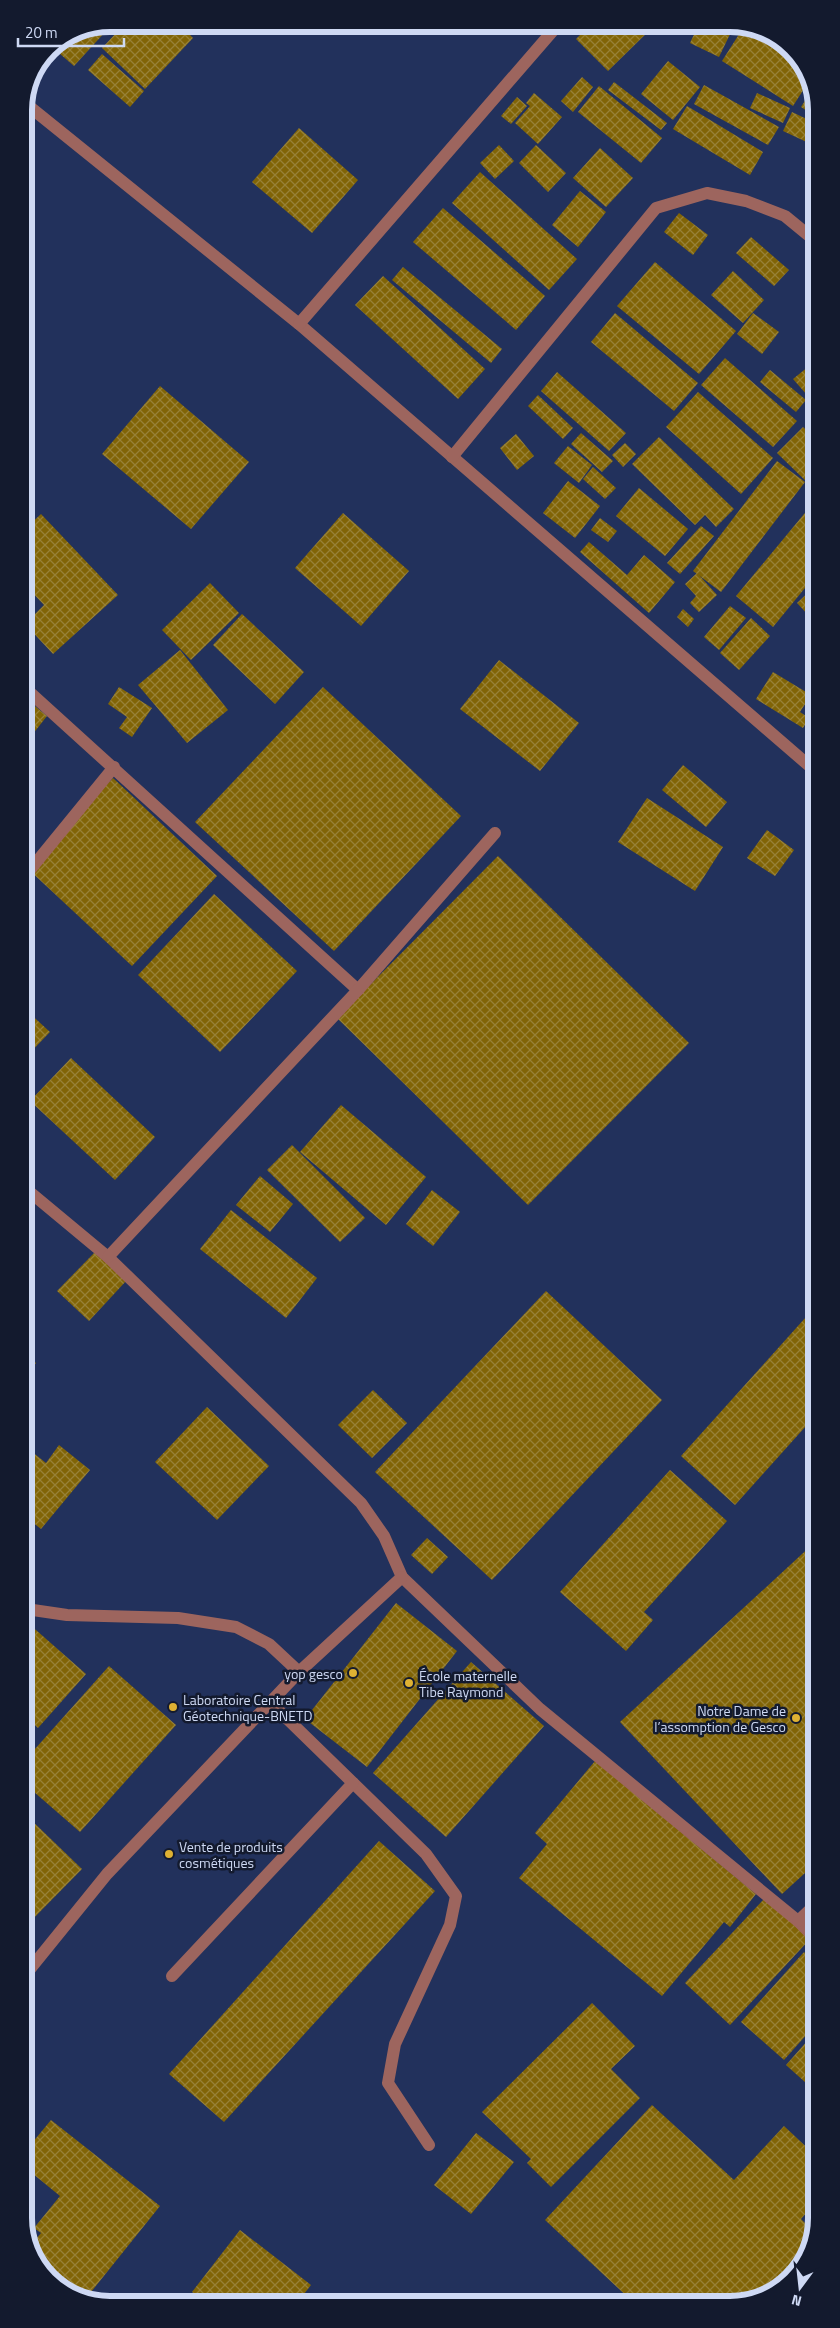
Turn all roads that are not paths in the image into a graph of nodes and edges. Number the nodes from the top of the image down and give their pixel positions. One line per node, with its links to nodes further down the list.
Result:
1 (551, 33): 4 (street)
2 (33, 109): 4 (street)
3 (808, 233): 5 (street)
4 (299, 324): 5 (street)
5 (452, 457): 7 (street)
6 (33, 695): 8 (street)
7 (808, 765)
8 (114, 767): 10 (street); 11 (street)
9 (495, 832): 11 (street)
10 (33, 867)
11 (358, 990): 13 (street)
12 (32, 1194): 13 (street)
13 (108, 1257): 14 (street)
14 (402, 1577): 16 (street); 20 (street)
15 (32, 1610): 16 (street)
16 (299, 1672): 17 (street)
17 (271, 1702): 18 (street); 22 (street)
18 (353, 1783): 23 (street); 24 (street)
19 (808, 1912): 20 (street)
20 (798, 1922): 21 (street)
21 (808, 1931)
22 (32, 1966)
23 (172, 1976)
24 (429, 2145)

